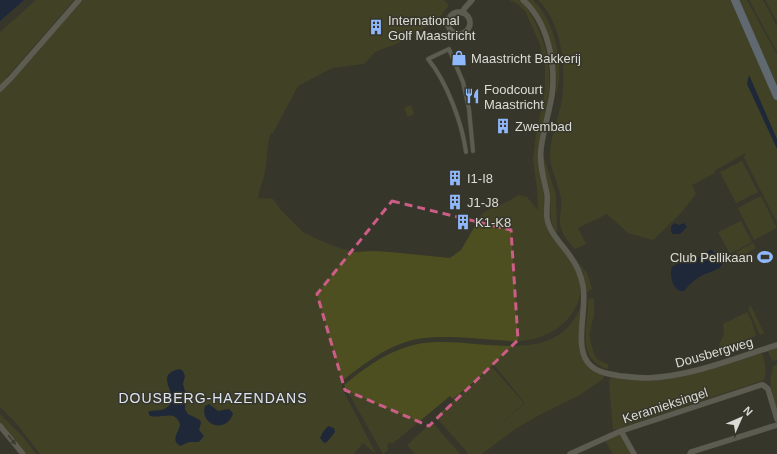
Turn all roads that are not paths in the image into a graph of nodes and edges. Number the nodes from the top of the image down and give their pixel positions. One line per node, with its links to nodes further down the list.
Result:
1 (79, 0): 6 (street)
2 (472, 0): 5 (street)
3 (523, 0): 10 (street, Dousbergweg)
4 (736, 0): 7 (main road)
5 (462, 13): 5 (street)
6 (0, 89)
7 (777, 96)
8 (473, 151): 9 (street)
9 (466, 152)
10 (777, 345)
11 (777, 419): 14 (street, Keramieksingel)
12 (777, 425): 18 (street)
13 (0, 426): 16 (street, one-way to 16)
14 (621, 431): 15 (street, Keramieksingel); 17 (street)
15 (573, 453)
16 (23, 454)
17 (634, 454)
18 (690, 454)

